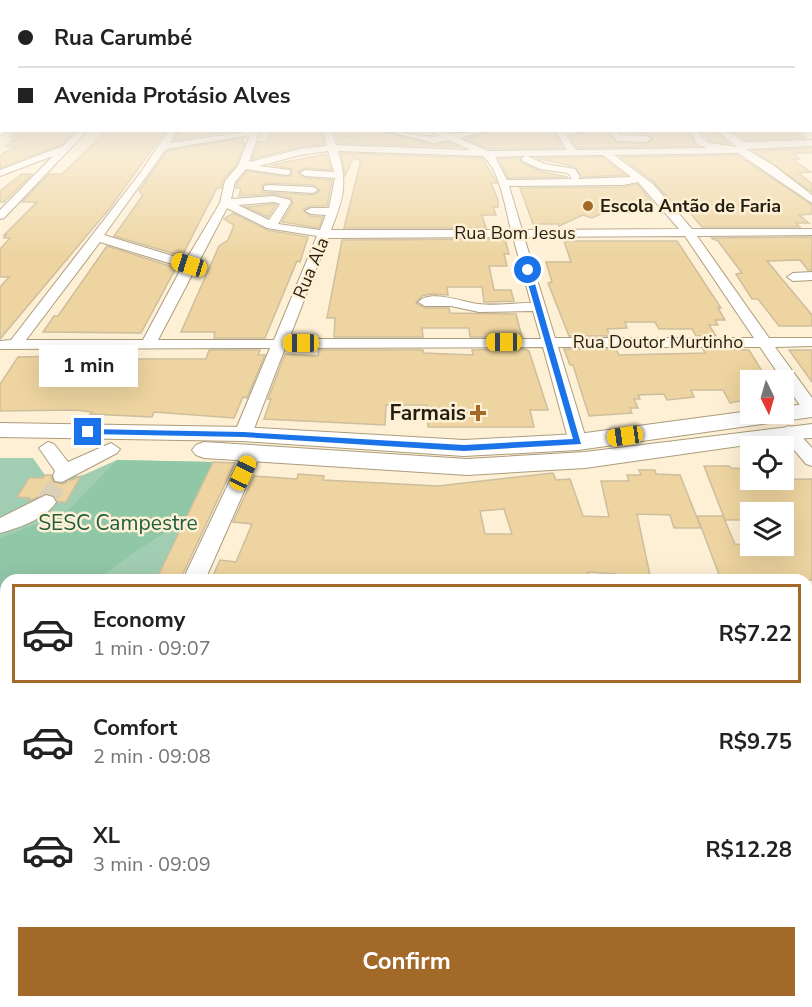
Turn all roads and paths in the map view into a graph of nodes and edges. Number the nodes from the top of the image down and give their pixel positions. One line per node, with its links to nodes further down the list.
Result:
1 (25, 164): 14 (street)
2 (52, 164): 28 (street)
3 (152, 164): 34 (street)
4 (244, 164): 11 (street)
5 (252, 164): 11 (street)
6 (337, 164): 16 (street, Rua Ala)
7 (492, 164): 19 (street)
8 (537, 164): 17 (street)
9 (621, 164): 18 (street)
10 (764, 164): 24 (street)
11 (243, 167): 13 (street); 25 (street)
12 (593, 171): 17 (street)
13 (285, 172)
14 (0, 173)
15 (306, 173): 16 (street)
16 (340, 175): 23 (street, Rua Ala)
17 (572, 177): 18 (street); 19 (street)
18 (640, 179): 31 (street)
19 (503, 183): 30 (street)
20 (261, 188): 21 (street)
21 (313, 190)
22 (321, 199): 23 (street)
23 (338, 199): 27 (street, Rua Ala)
24 (812, 200)
25 (225, 203): 29 (street, Rua Bom Jesus); 29 (street); 35 (street)
26 (310, 211): 27 (street)
27 (334, 212): 33 (street, Rua Ala)
28 (0, 216)
29 (271, 226): 33 (street, Rua Bom Jesus)
30 (517, 232): 31 (street, Rua Bom Jesus); 33 (street, Rua Bom Jesus); 39 (street)
31 (688, 232): 32 (street, Rua Bom Jesus); 41 (street)
32 (812, 232)
33 (326, 234): 43 (street, Rua Ala)
34 (96, 237): 35 (street); 45 (street)
35 (189, 265): 44 (street)
36 (812, 276): 37 (street)
37 (793, 277)
38 (426, 302): 39 (street)
39 (538, 307): 40 (street)
40 (549, 342): 41 (street, Rua Doutor Murtinho); 43 (street, Rua Doutor Murtinho); 50 (street)
41 (763, 342): 42 (street, Rua Doutor Murtinho); 46 (street)
42 (812, 342)
43 (278, 343): 44 (street, Rua Doutor Murtinho); 51 (street, Rua Ala)
44 (148, 344): 45 (street, Rua Doutor Murtinho)
45 (8, 345)
46 (812, 410): 50 (main road)
47 (0, 430): 51 (main road)
48 (812, 431): 49 (main road)
49 (789, 432): 51 (main road); 55 (street)
50 (578, 442): 51 (main road)
51 (248, 444): 54 (main road); 58 (street, Rua Ala)
52 (0, 447): 53 (main road)
53 (48, 448): 54 (main road); 54 (street)
54 (111, 449)
55 (812, 460)
56 (46, 502): 57 (street)
57 (0, 526)
58 (197, 573)

